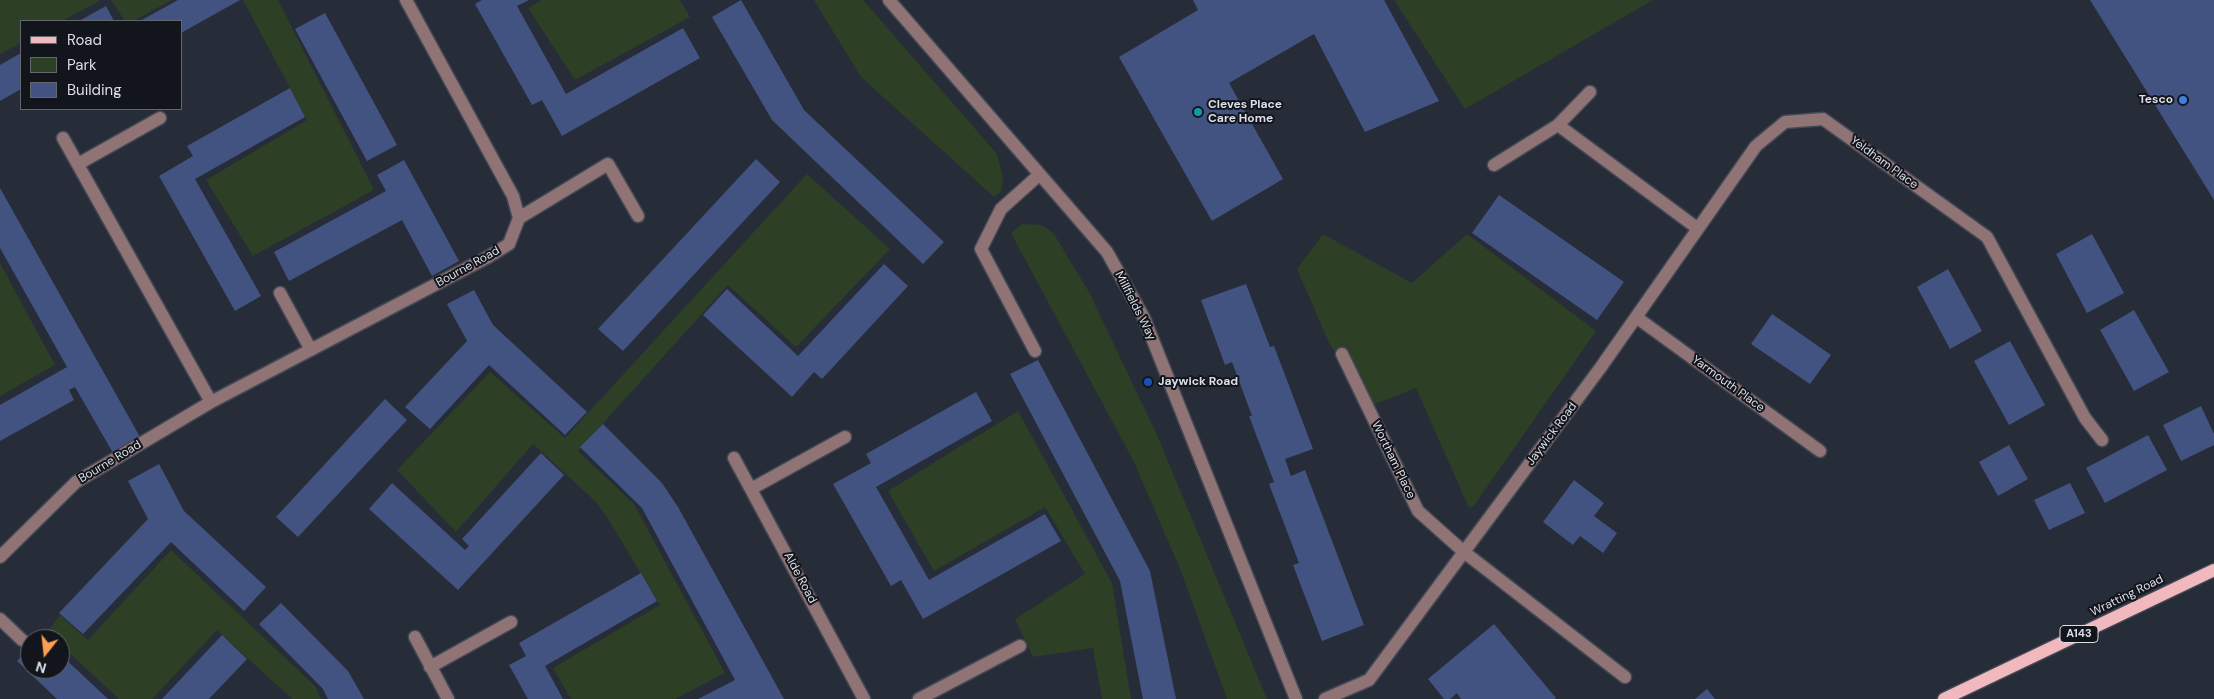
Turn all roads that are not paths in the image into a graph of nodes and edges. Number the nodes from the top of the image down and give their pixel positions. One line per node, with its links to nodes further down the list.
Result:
1 (406, 0): 11 (street)
2 (889, 0): 9 (street, Millfields Way)
3 (1590, 92): 5 (street)
4 (160, 118): 7 (street)
5 (1558, 125): 8 (street); 12 (street)
6 (63, 138): 7 (street)
7 (78, 164): 18 (street)
8 (1494, 165)
9 (1039, 175): 16 (street); 37 (street, Millfields Way)
10 (638, 216): 11 (street)
11 (519, 218): 15 (street, Bourne Road)
12 (1697, 228): 14 (street, Yeldham Place); 20 (street, Yeldham Place)
13 (280, 293): 15 (street)
14 (1636, 317): 21 (street, Yarmouth Place); 24 (street, Jaywick Road)
15 (311, 350): 18 (street, Bourne Road)
16 (1035, 351)
17 (1342, 354): 24 (street, Wortham Place)
18 (211, 402): 25 (street, Bourne Road)
19 (846, 437): 23 (street)
20 (2102, 440)
21 (1820, 451)
22 (734, 458): 23 (street, Alde Road)
23 (751, 489): 35 (street, Alde Road)
24 (1464, 552): 33 (street, Wortham Place); 38 (street, Jaywick Road)
25 (0, 557)
26 (2214, 570): 39 (main road, Wratting Road / A143)
27 (0, 619): 30 (street)
28 (511, 622): 32 (street)
29 (415, 637): 32 (street)
30 (20, 638)
31 (1020, 646): 36 (street)
32 (430, 667): 34 (street)
33 (1624, 677)
34 (448, 699)
35 (864, 699)
36 (919, 699)
37 (1296, 699)
38 (1325, 699)
39 (1944, 699)

